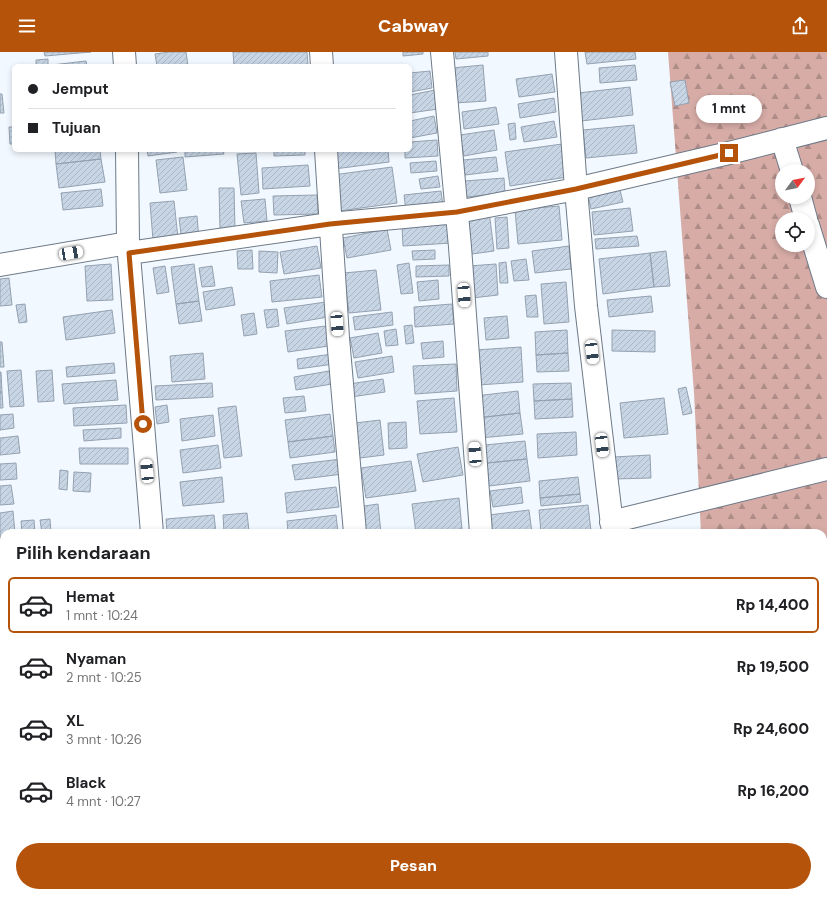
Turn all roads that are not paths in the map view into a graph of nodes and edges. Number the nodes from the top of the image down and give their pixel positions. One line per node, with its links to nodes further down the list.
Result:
1 (124, 52): 5 (street)
2 (321, 52): 6 (street)
3 (442, 52): 13 (street)
4 (566, 52): 12 (street)
5 (125, 64)
6 (322, 64)
7 (827, 128): 8 (street)
8 (782, 139): 11 (street); 12 (street)
9 (127, 152): 15 (street)
10 (326, 152): 14 (street)
11 (790, 164)
12 (576, 189): 13 (street); 20 (street)
13 (457, 212): 14 (street); 23 (street)
14 (330, 224): 15 (street); 22 (street)
15 (129, 248): 17 (street); 21 (street)
16 (815, 248): 18 (street)
17 (0, 265)
18 (827, 287)
19 (827, 469): 20 (street)
20 (612, 528)
21 (152, 529)
22 (355, 529)
23 (481, 529)

